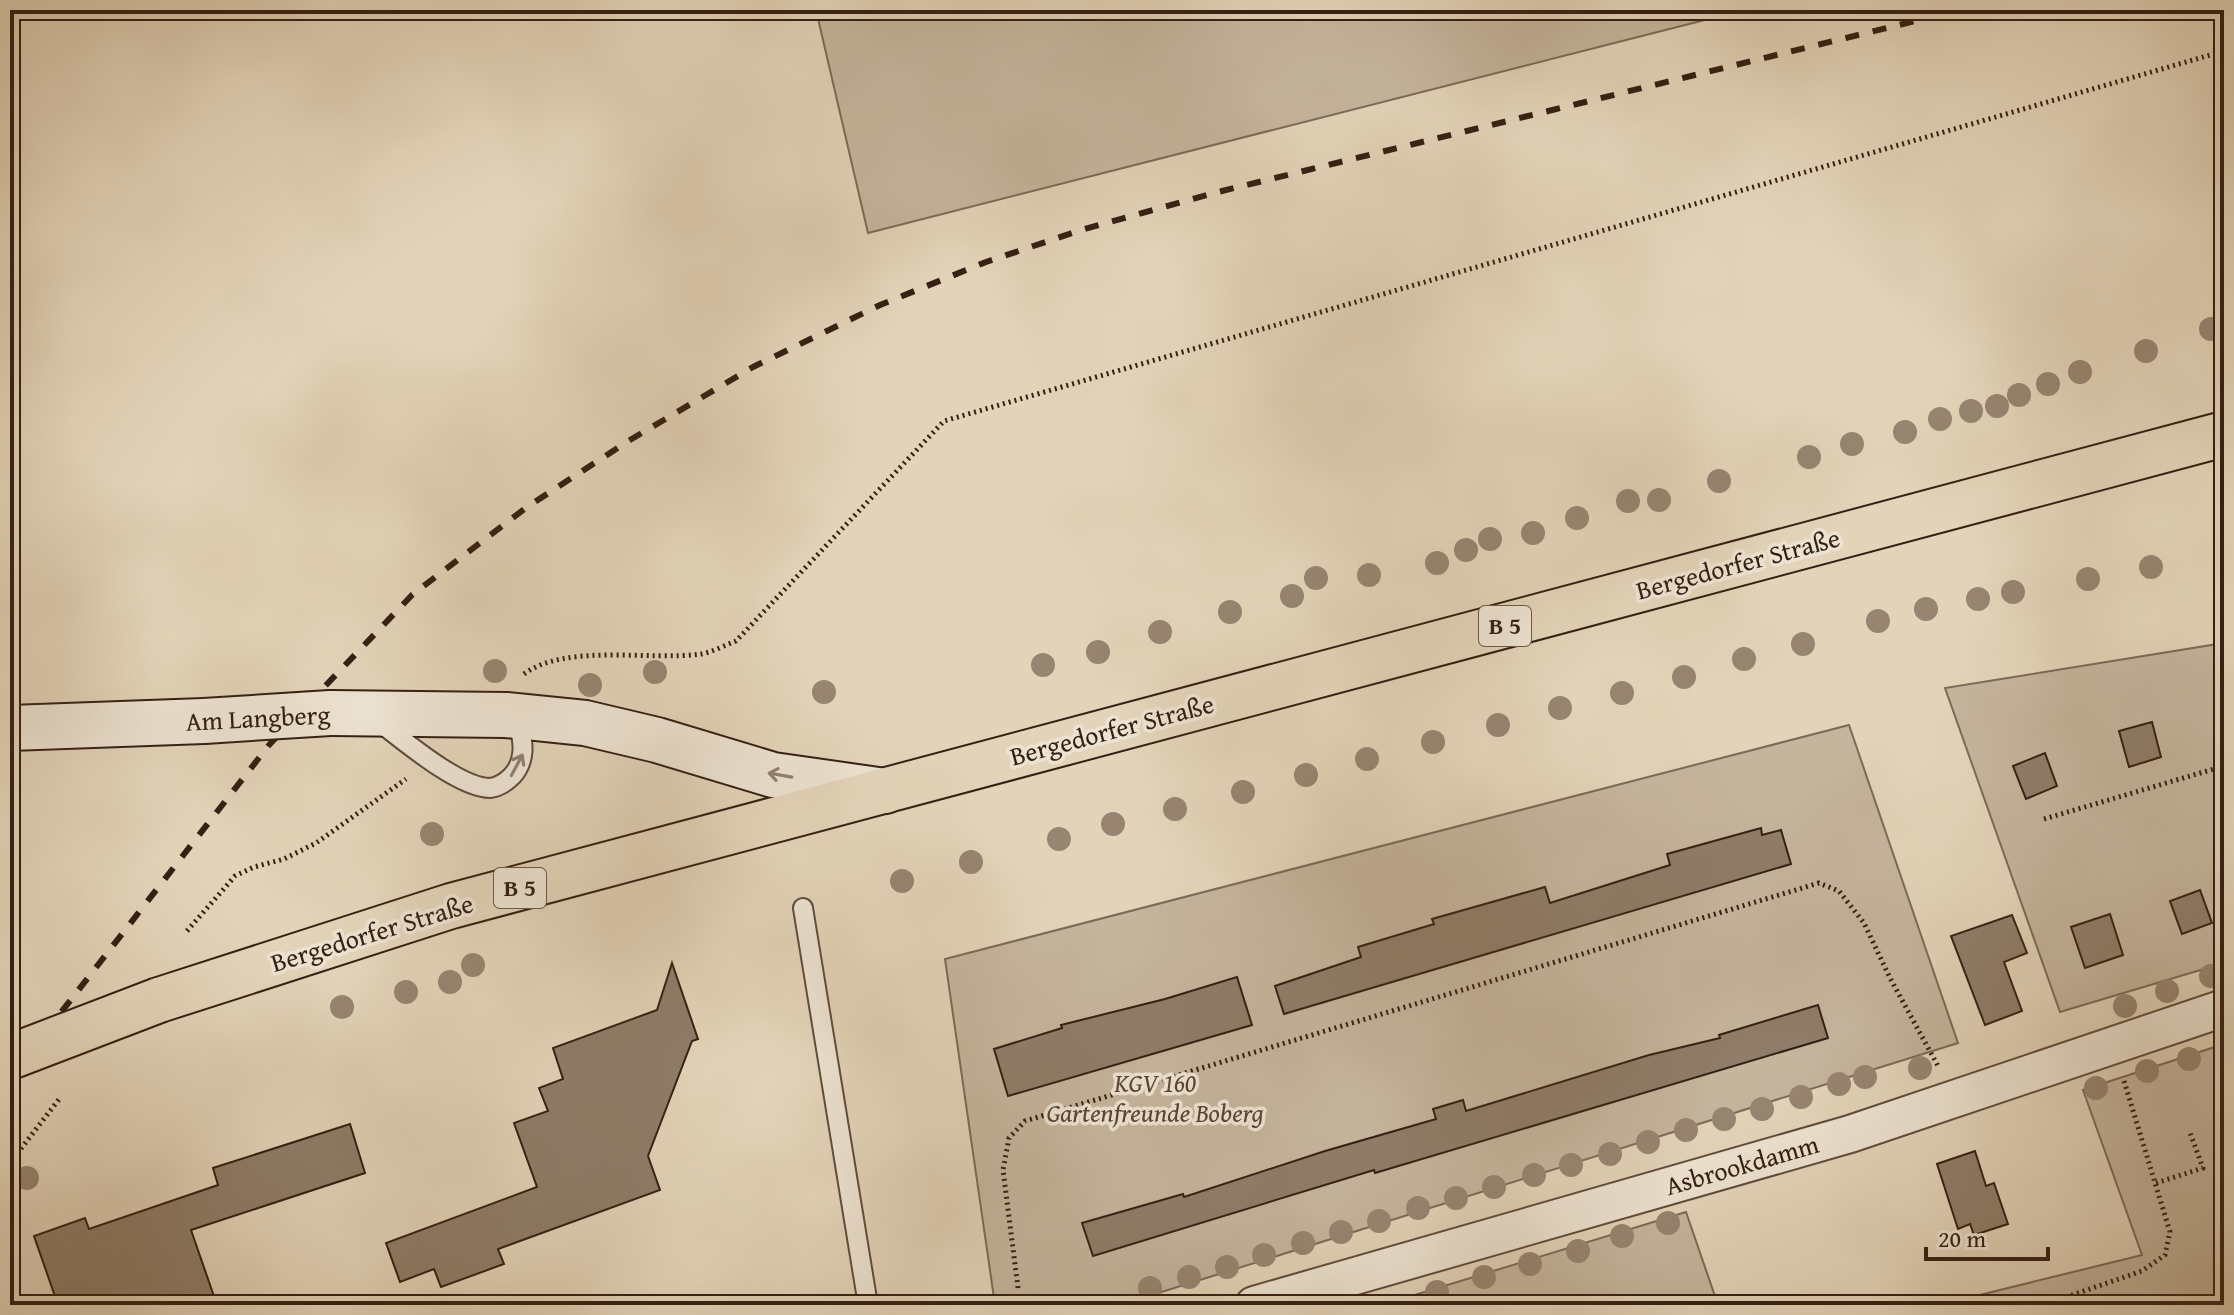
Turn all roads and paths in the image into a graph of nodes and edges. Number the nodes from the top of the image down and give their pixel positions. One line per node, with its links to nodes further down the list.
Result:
1 (2224, 51): 4 (path)
2 (2220, 431): 8 (main road, Bergedorfer Straße / B 5)
3 (350, 714): 4 (street, Am Langberg); 5 (street, Am Langberg, bridge); 6 (lane)
4 (491, 714): 6 (lane, one-way to 4); 8 (street, Am Langberg, one-way to 4)
5 (10, 728)
6 (429, 759): 11 (path)
7 (2224, 766): 9 (path)
8 (885, 791): 14 (main road, Bergedorfer Straße / B 5, bridge)
9 (2044, 819)
10 (803, 908): 21 (lane)
11 (187, 931)
12 (2224, 1008): 13 (street, Asbrookdamm)
13 (2113, 1046): 16 (street, Asbrookdamm); 19 (path)
14 (10, 1057)
15 (60, 1098): 18 (path)
16 (1955, 1099): 20 (path); 22 (street, Asbrookdamm)
17 (2189, 1130): 19 (path)
18 (10, 1163)
19 (2156, 1183): 23 (path)
20 (1018, 1288)
21 (868, 1305)
22 (1254, 1305)
23 (2043, 1305)

